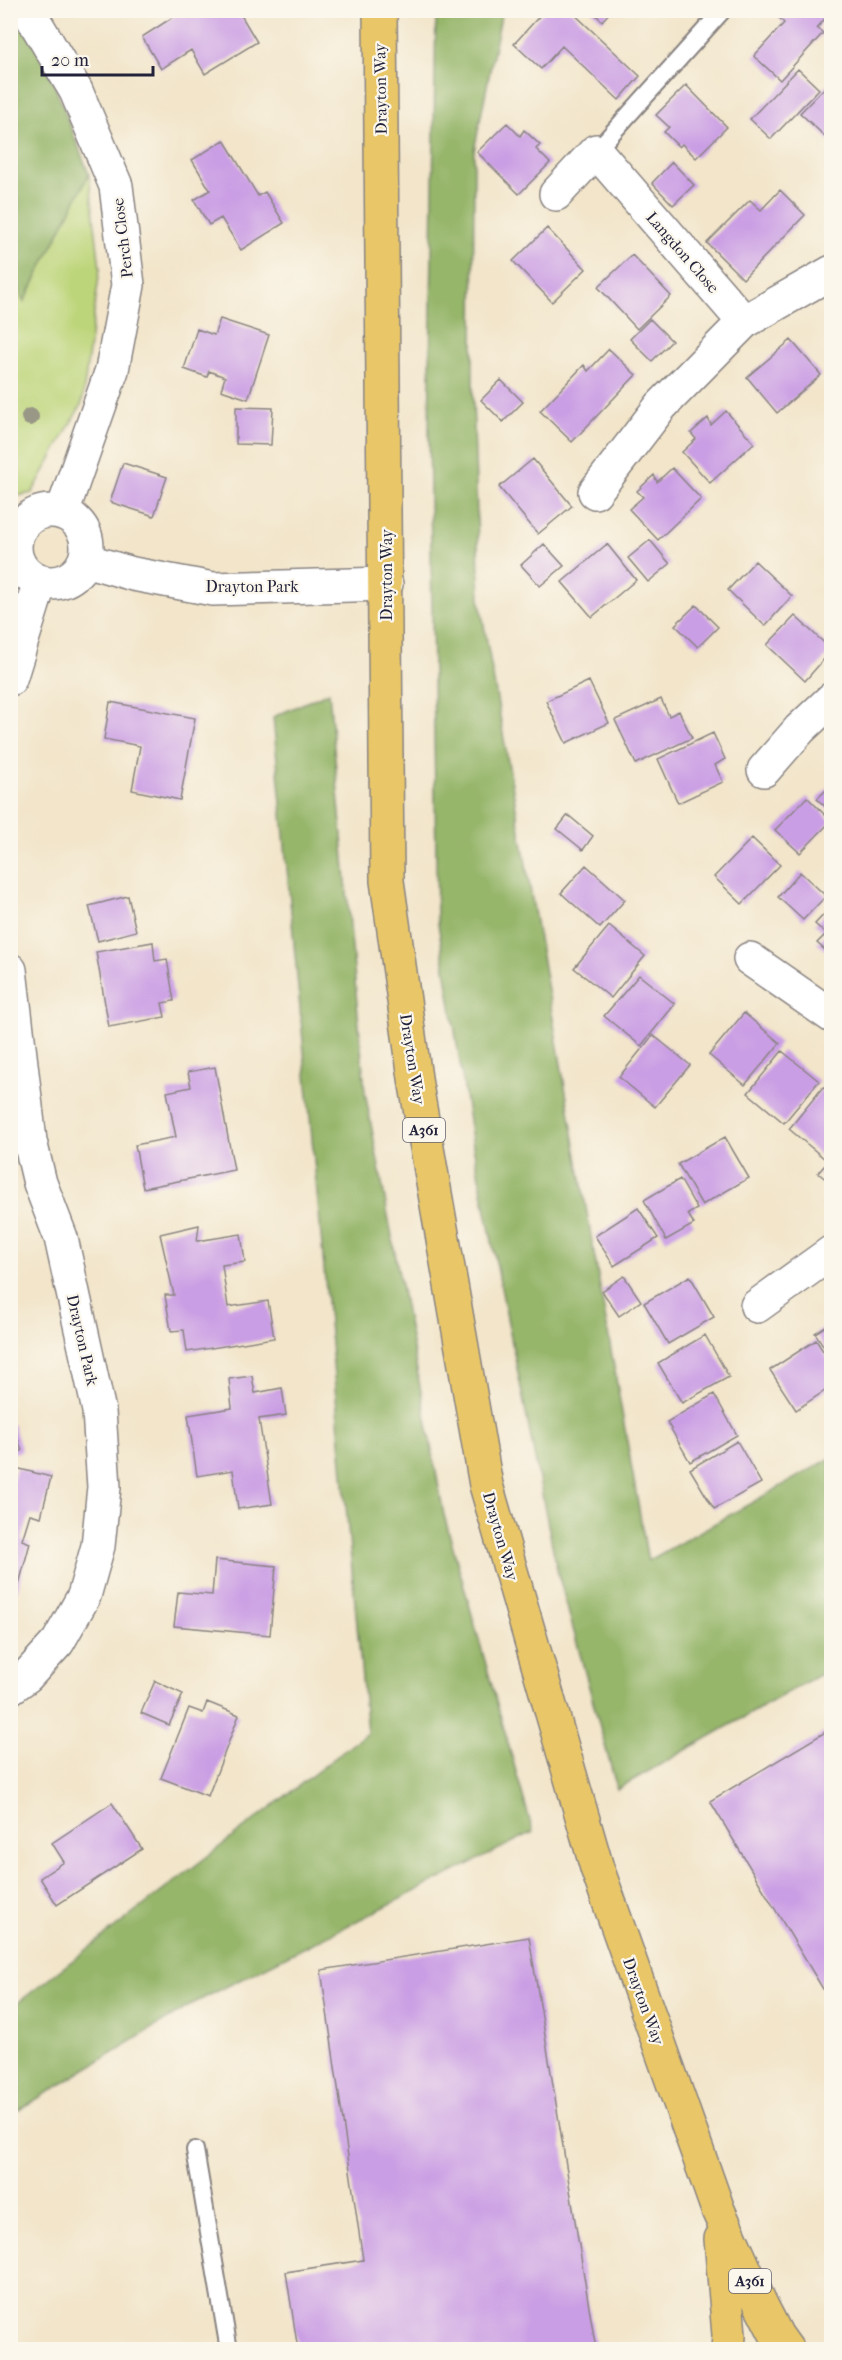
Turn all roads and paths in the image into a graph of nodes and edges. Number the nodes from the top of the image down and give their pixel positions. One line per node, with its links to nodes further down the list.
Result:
1 (28, 10): 9 (street, Perch Close)
2 (380, 10): 13 (main road, Drayton Way / A361)
3 (723, 10): 4 (lane)
4 (596, 151): 5 (street); 7 (street, Langdon Close)
5 (555, 195)
6 (831, 272): 7 (street)
7 (744, 322): 8 (street)
8 (595, 492)
9 (62, 513): 10 (street); 11 (street)
10 (14, 534): 12 (street)
11 (85, 560): 12 (street); 13 (street, Drayton Park)
12 (40, 582): 14 (street)
13 (386, 584): 24 (main road, Drayton Way / A361)
14 (10, 679)
15 (831, 699): 16 (street)
16 (764, 770)
17 (750, 959): 19 (street)
18 (10, 970): 22 (street, Drayton Park)
19 (831, 1016)
20 (831, 1252): 21 (street)
21 (757, 1305)
22 (10, 1688)
23 (195, 2150): 25 (lane)
24 (718, 2210): 26 (main road, Drayton Way / A361); 27 (main road, Drayton Way / A361)
25 (229, 2349)
26 (728, 2349)
27 (787, 2349)

